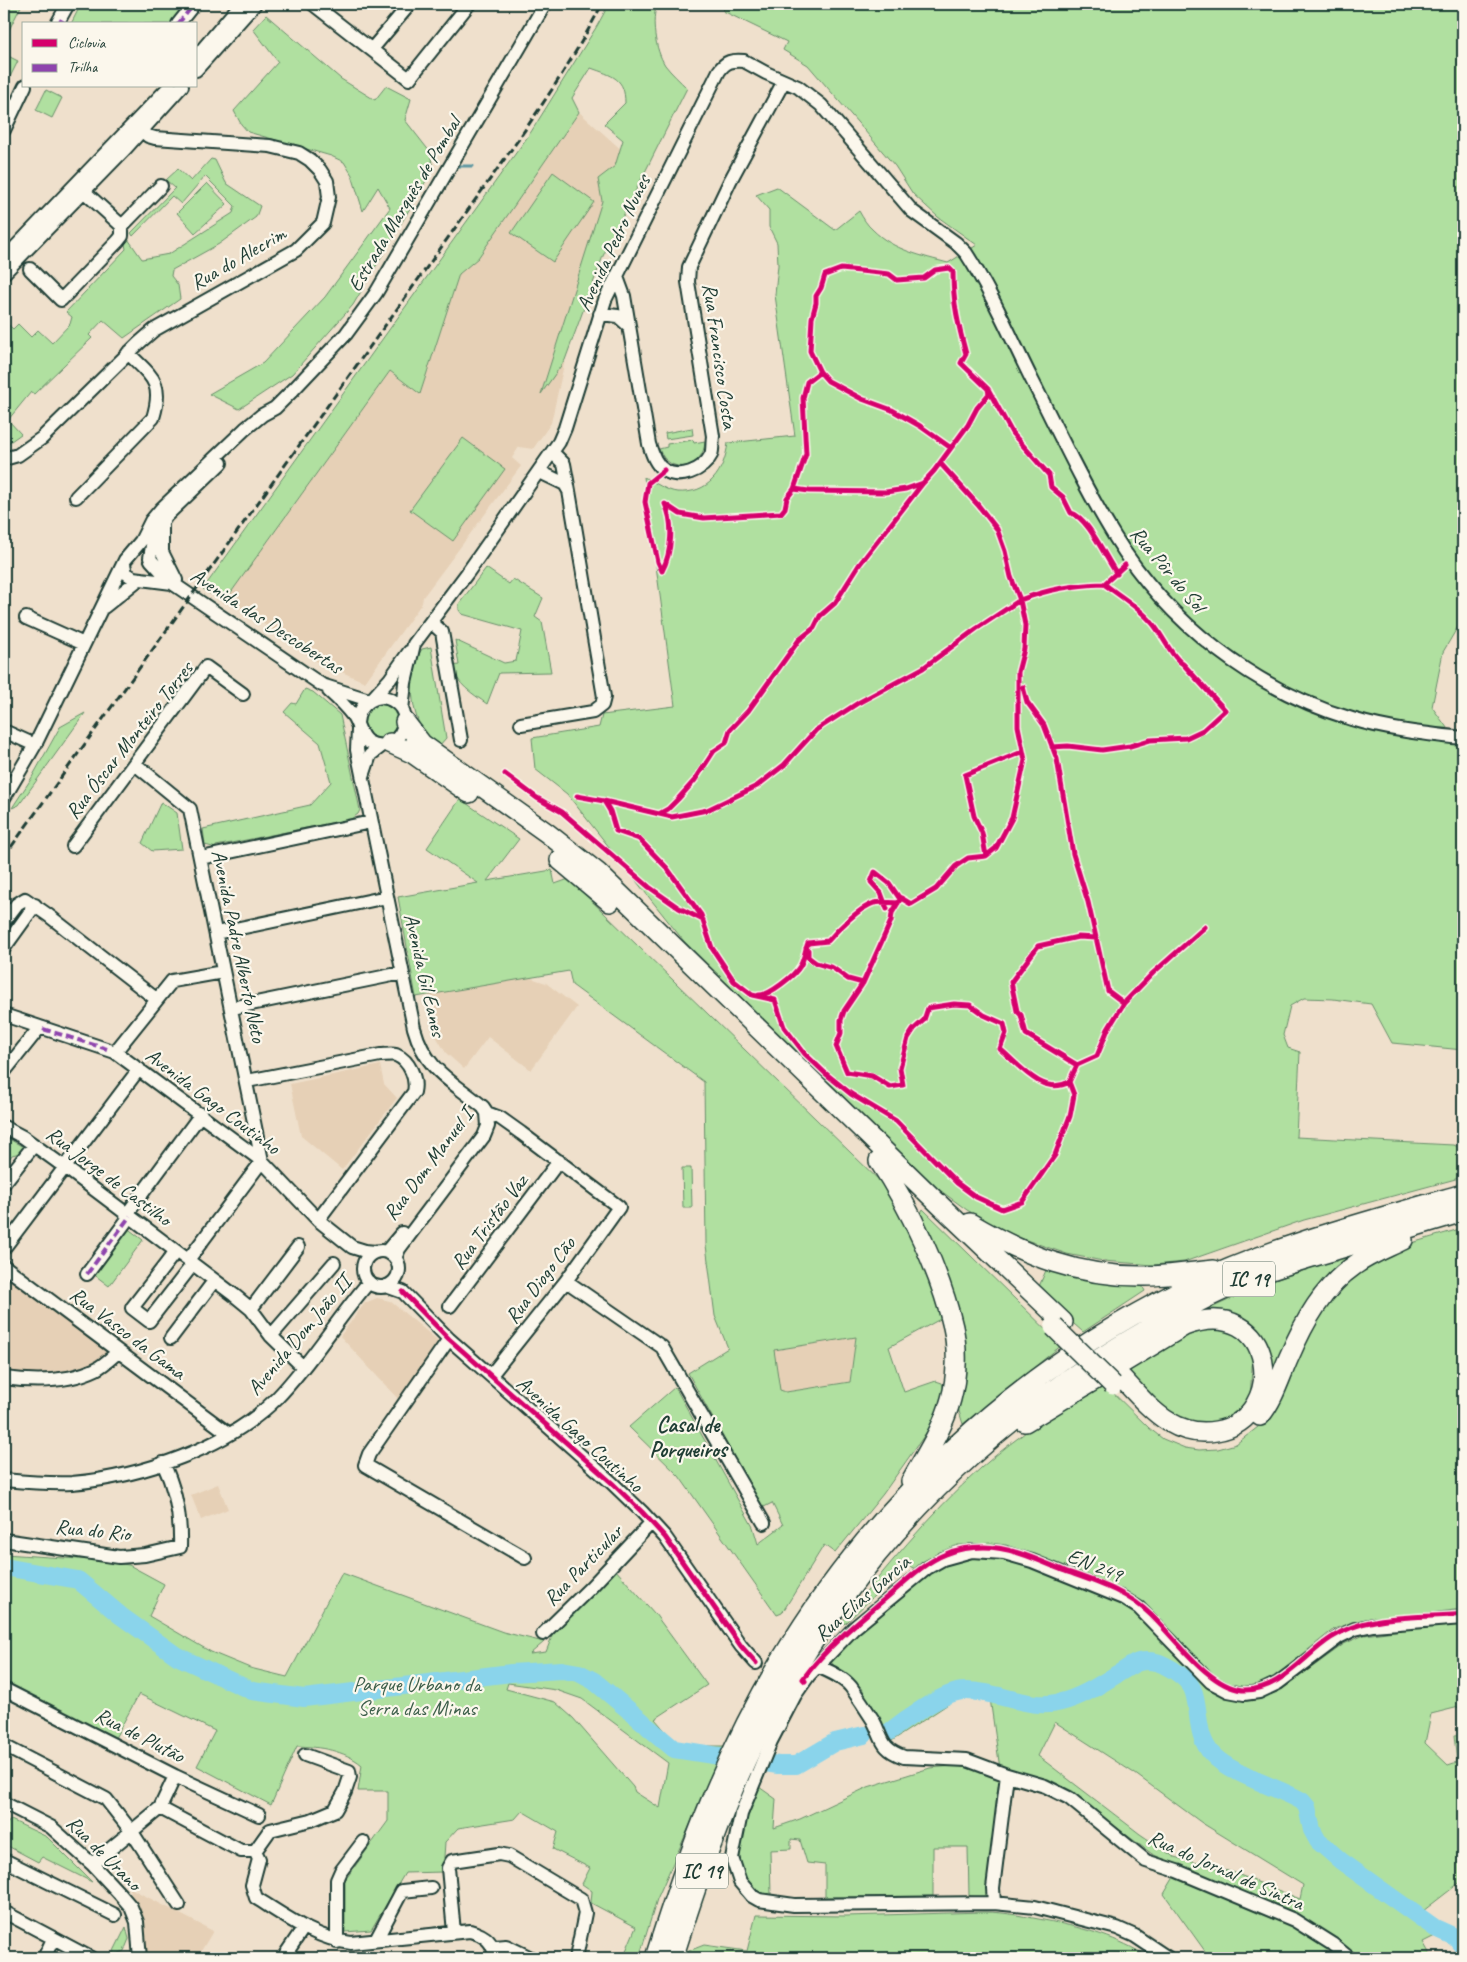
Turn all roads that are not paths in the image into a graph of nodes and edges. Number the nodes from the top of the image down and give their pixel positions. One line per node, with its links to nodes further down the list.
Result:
1 (68, 4): 8 (street)
2 (194, 4): 9 (street)
3 (313, 4): 10 (street)
4 (410, 4): 10 (street)
5 (469, 4): 10 (street)
6 (545, 4): 32 (street, Estrada Marquês de Pombal)
7 (244, 7): 11 (street); 12 (street)
8 (61, 22)
9 (180, 22)
10 (372, 49)
11 (198, 55)
12 (198, 67)
13 (784, 81): 24 (street, Avenida Pedro Nunes); 28 (street, Avenida Pedro Nunes); 30 (street, Rua Francisco Costa)
14 (24, 88): 19 (street)
15 (169, 88): 17 (street)
16 (180, 88): 17 (street)
17 (147, 117): 18 (street); 20 (street)
18 (138, 128): 20 (street, Rua do Alecrim); 22 (street)
19 (4, 130)
20 (168, 138): 31 (street, Rua do Alecrim)
21 (161, 186): 23 (street)
22 (80, 188): 23 (street); 25 (street); 27 (street)
23 (122, 226): 26 (street)
24 (961, 246): 56 (street, Rua Pôr do Sol)
25 (4, 259)
26 (30, 269)
27 (4, 273)
28 (616, 277): 29 (street, Avenida Pedro Nunes); 30 (street, Rua Francisco Costa)
29 (600, 314): 30 (street); 33 (street, Avenida Pedro Nunes)
30 (629, 326)
31 (128, 353): 34 (street, Rua do Alecrim); 37 (street)
32 (275, 408): 38 (street, Estrada Marquês de Pombal); 39 (street, Estrada Marquês de Pombal)
33 (553, 453): 35 (street, Avenida Pedro Nunes); 36 (street)
34 (4, 459)
35 (540, 472): 36 (street); 46 (street, Avenida Pedro Nunes)
36 (570, 492): 53 (street)
37 (76, 497)
38 (163, 519): 40 (street, Estrada Marquês de Pombal); 43 (street)
39 (131, 553): 40 (street); 41 (street)
40 (150, 559): 42 (street); 43 (street, Avenida das Descobertas)
41 (124, 564): 42 (street); 44 (street)
42 (140, 579): 43 (street, Avenida das Descobertas); 44 (street)
43 (176, 586): 49 (street, Avenida das Descobertas)
44 (101, 610): 47 (street)
45 (26, 618): 47 (street)
46 (431, 622): 48 (street, Avenida Pedro Nunes); 57 (street)
47 (84, 644): 59 (street)
48 (414, 644): 51 (street); 52 (street, Avenida Pedro Nunes)
49 (322, 685): 51 (street, Avenida das Descobertas); 54 (street)
50 (243, 694): 60 (street, Rua Óscar Monteiro Torres)
51 (371, 700): 52 (street); 54 (street)
52 (403, 716): 58 (street); 92 (highway)
53 (521, 724)
54 (358, 727): 58 (street); 61 (street, Avenida Gil Eanes)
55 (4, 730): 59 (street)
56 (1463, 738)
57 (461, 740)
58 (386, 744): 61 (street); 87 (highway)
59 (35, 745): 62 (street)
60 (135, 764): 64 (street, Rua Óscar Monteiro Torres); 65 (street, Avenida Padre Alberto Neto)
61 (363, 777): 63 (street, Avenida Gil Eanes)
62 (4, 798)
63 (372, 822): 65 (street); 66 (street, Avenida Gil Eanes)
64 (73, 846)
65 (200, 858): 69 (street, Avenida Padre Alberto Neto)
66 (387, 897): 69 (street); 72 (street, Avenida Gil Eanes)
67 (35, 905): 68 (street); 70 (street); 73 (street)
68 (4, 921)
69 (216, 932): 71 (street, Avenida Padre Alberto Neto)
70 (4, 948)
71 (223, 972): 73 (street); 74 (street, Avenida Padre Alberto Neto)
72 (402, 973): 74 (street); 81 (street, Avenida Gil Eanes)
73 (156, 999): 77 (street)
74 (232, 1008): 80 (street, Avenida Padre Alberto Neto)
75 (4, 1015): 76 (street, Avenida Gago Coutinho)
76 (40, 1027): 77 (street, Avenida Gago Coutinho); 79 (street)
77 (114, 1052): 78 (street, Avenida Gago Coutinho)
78 (139, 1068): 82 (street, Avenida Gago Coutinho); 88 (street)
79 (4, 1072)
80 (247, 1081): 85 (street, Avenida Padre Alberto Neto); 95 (street)
81 (487, 1113): 86 (street, Avenida Gil Eanes); 99 (street, Rua Dom Manuel I)
82 (200, 1114): 85 (street, Avenida Gago Coutinho); 94 (street)
83 (4, 1127): 84 (street, Rua Jorge de Castilho)
84 (34, 1145): 88 (street, Rua Jorge de Castilho); 89 (street)
85 (262, 1161): 95 (street, Avenida Gago Coutinho); 100 (street)
86 (559, 1161): 91 (street, Avenida Gil Eanes); 111 (street, Rua Tristão Vaz)
87 (878, 1161): 113 (highway); 126 (highway)
88 (66, 1168): 94 (street, Rua Jorge de Castilho); 97 (street)
89 (4, 1183)
90 (1463, 1194): 103 (highway, IC 19)
91 (619, 1207): 107 (street, Rua Diogo Cão)
92 (942, 1207): 103 (highway); 113 (highway)
93 (1463, 1212): 121 (highway); 123 (highway, IC 19)
94 (128, 1215): 98 (street, Rua Jorge de Castilho); 104 (street)
95 (318, 1220): 99 (street, Avenida Gago Coutinho)
96 (298, 1246): 112 (street)
97 (4, 1248)
98 (176, 1251): 100 (street, Rua Jorge de Castilho); 100 (street)
99 (385, 1254): 105 (street); 108 (street)
100 (190, 1262): 106 (street, Rua Jorge de Castilho)
101 (334, 1263): 114 (street)
102 (4, 1266): 117 (street, Rua Vasco da Gama)
103 (1230, 1269): 126 (highway, IC 19)
104 (87, 1274)
105 (397, 1276): 109 (street); 110 (street, Avenida Gago Coutinho)
106 (214, 1281): 112 (street, Rua Jorge de Castilho); 115 (street)
107 (566, 1281): 119 (street, Rua Diogo Cão); 128 (street)
108 (369, 1282): 109 (street); 118 (street, Avenida Dom João II)
109 (386, 1286): 110 (street, Avenida Gago Coutinho)
110 (403, 1292): 116 (street, Avenida Gago Coutinho)
111 (450, 1306)
112 (250, 1309): 114 (street, Rua Jorge de Castilho)
113 (1058, 1324): 121 (highway)
114 (271, 1336): 118 (street, Rua Jorge de Castilho)
115 (171, 1338)
116 (449, 1339): 119 (street, Avenida Gago Coutinho); 130 (street)
117 (118, 1352): 120 (street); 122 (street, Rua Vasco da Gama)
118 (303, 1367): 122 (street, Avenida Dom João II)
119 (491, 1376): 127 (street, Avenida Gago Coutinho)
120 (4, 1378)
121 (1117, 1382): 123 (highway)
122 (229, 1434): 124 (street, Avenida Dom João II)
123 (978, 1448): 136 (highway, IC 19)
124 (163, 1463): 125 (street, Avenida Dom João II); 129 (street, Rua do Rio)
125 (4, 1480)
126 (898, 1504): 136 (highway, IC 19)
127 (651, 1523): 132 (street, Rua Particular); 133 (street, Avenida Gago Coutinho)
128 (764, 1523)
129 (4, 1540)
130 (525, 1558)
131 (1463, 1618): 134 (street, Rua Elias Garcia / EN 249)
132 (543, 1634)
133 (756, 1663)
134 (817, 1666): 136 (street, Rua Elias Garcia / EN 249); 139 (street, Rua do Jornal de Sintra)
135 (4, 1689): 140 (street, Rua de Plutão)
136 (758, 1734): 141 (highway, IC 19); 151 (street, Rua Elias Garcia / EN 249)
137 (4, 1746): 145 (street)
138 (305, 1755): 147 (street)
139 (1007, 1775): 151 (street); 170 (street, Rua do Jornal de Sintra)
140 (175, 1776): 143 (street); 144 (street, Rua de Plutão)
141 (727, 1781): 167 (highway, IC 19); 168 (highway, IC 19)
142 (4, 1803): 149 (street, Rua de Urano)
143 (160, 1808): 145 (street); 147 (street)
144 (259, 1815)
145 (132, 1832): 149 (street); 152 (street)
146 (363, 1842): 159 (street)
147 (255, 1851): 155 (street)
148 (4, 1860): 154 (street)
149 (92, 1864): 163 (street, Rua de Urano)
150 (431, 1888): 158 (street)
151 (994, 1903): 169 (street, Rua Elias Garcia / EN 249)
152 (179, 1905)
153 (4, 1912): 157 (street)
154 (115, 1916)
155 (304, 1927): 159 (street); 164 (street)
156 (454, 1932): 158 (street); 160 (street); 166 (street)
157 (53, 1939): 161 (street); 162 (street)
158 (376, 1940): 159 (street)
159 (337, 1942)
160 (495, 1952): 165 (street)
161 (44, 1958)
162 (91, 1958)
163 (140, 1958)
164 (283, 1958)
165 (531, 1958)
166 (576, 1958)
167 (655, 1958)
168 (673, 1958)
169 (1168, 1958)
170 (1348, 1958)

